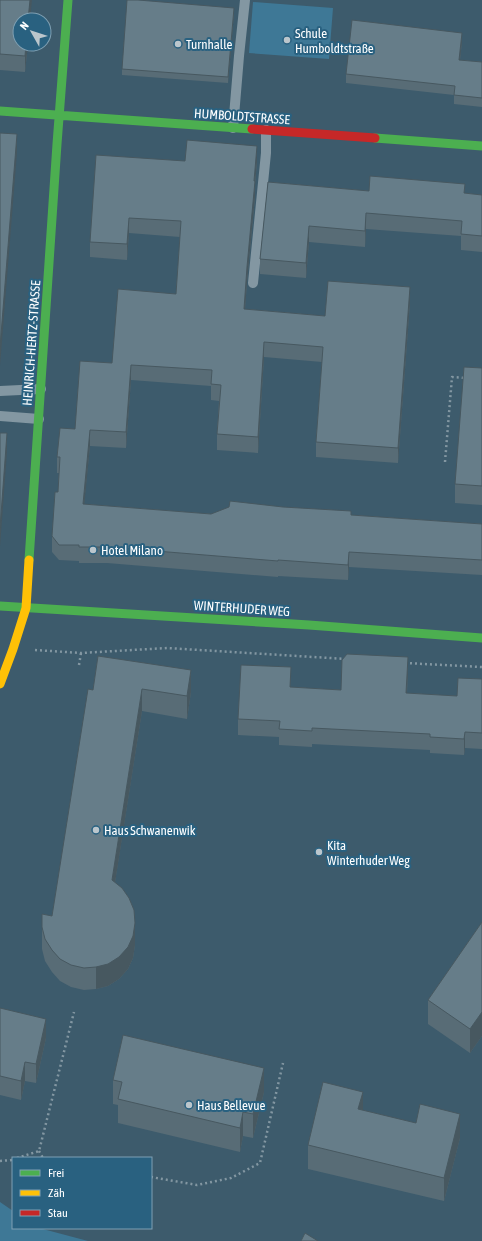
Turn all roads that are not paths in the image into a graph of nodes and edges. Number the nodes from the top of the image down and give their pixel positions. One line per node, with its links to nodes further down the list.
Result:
1 (68, 0): 4 (street, HEINRICH-HERTZ-STRASSE)
2 (245, 0): 5 (lane)
3 (0, 111): 4 (street, HUMBOLDTSTRASSE)
4 (59, 116): 5 (street, HUMBOLDTSTRASSE); 9 (street, HEINRICH-HERTZ-STRASSE)
5 (233, 128): 6 (street, HUMBOLDTSTRASSE)
6 (266, 130): 7 (street, HUMBOLDTSTRASSE); 8 (lane)
7 (482, 146)
8 (253, 283)
9 (41, 389): 10 (lane); 12 (street, HEINRICH-HERTZ-STRASSE)
10 (0, 391)
11 (0, 416): 12 (lane)
12 (39, 418): 14 (street, HEINRICH-HERTZ-STRASSE)
13 (0, 606): 14 (street, WINTERHUDER WEG)
14 (26, 608): 15 (street, WINTERHUDER WEG); 16 (street, HEINRICH-HERTZ-STRASSE)
15 (482, 638)
16 (0, 684)

